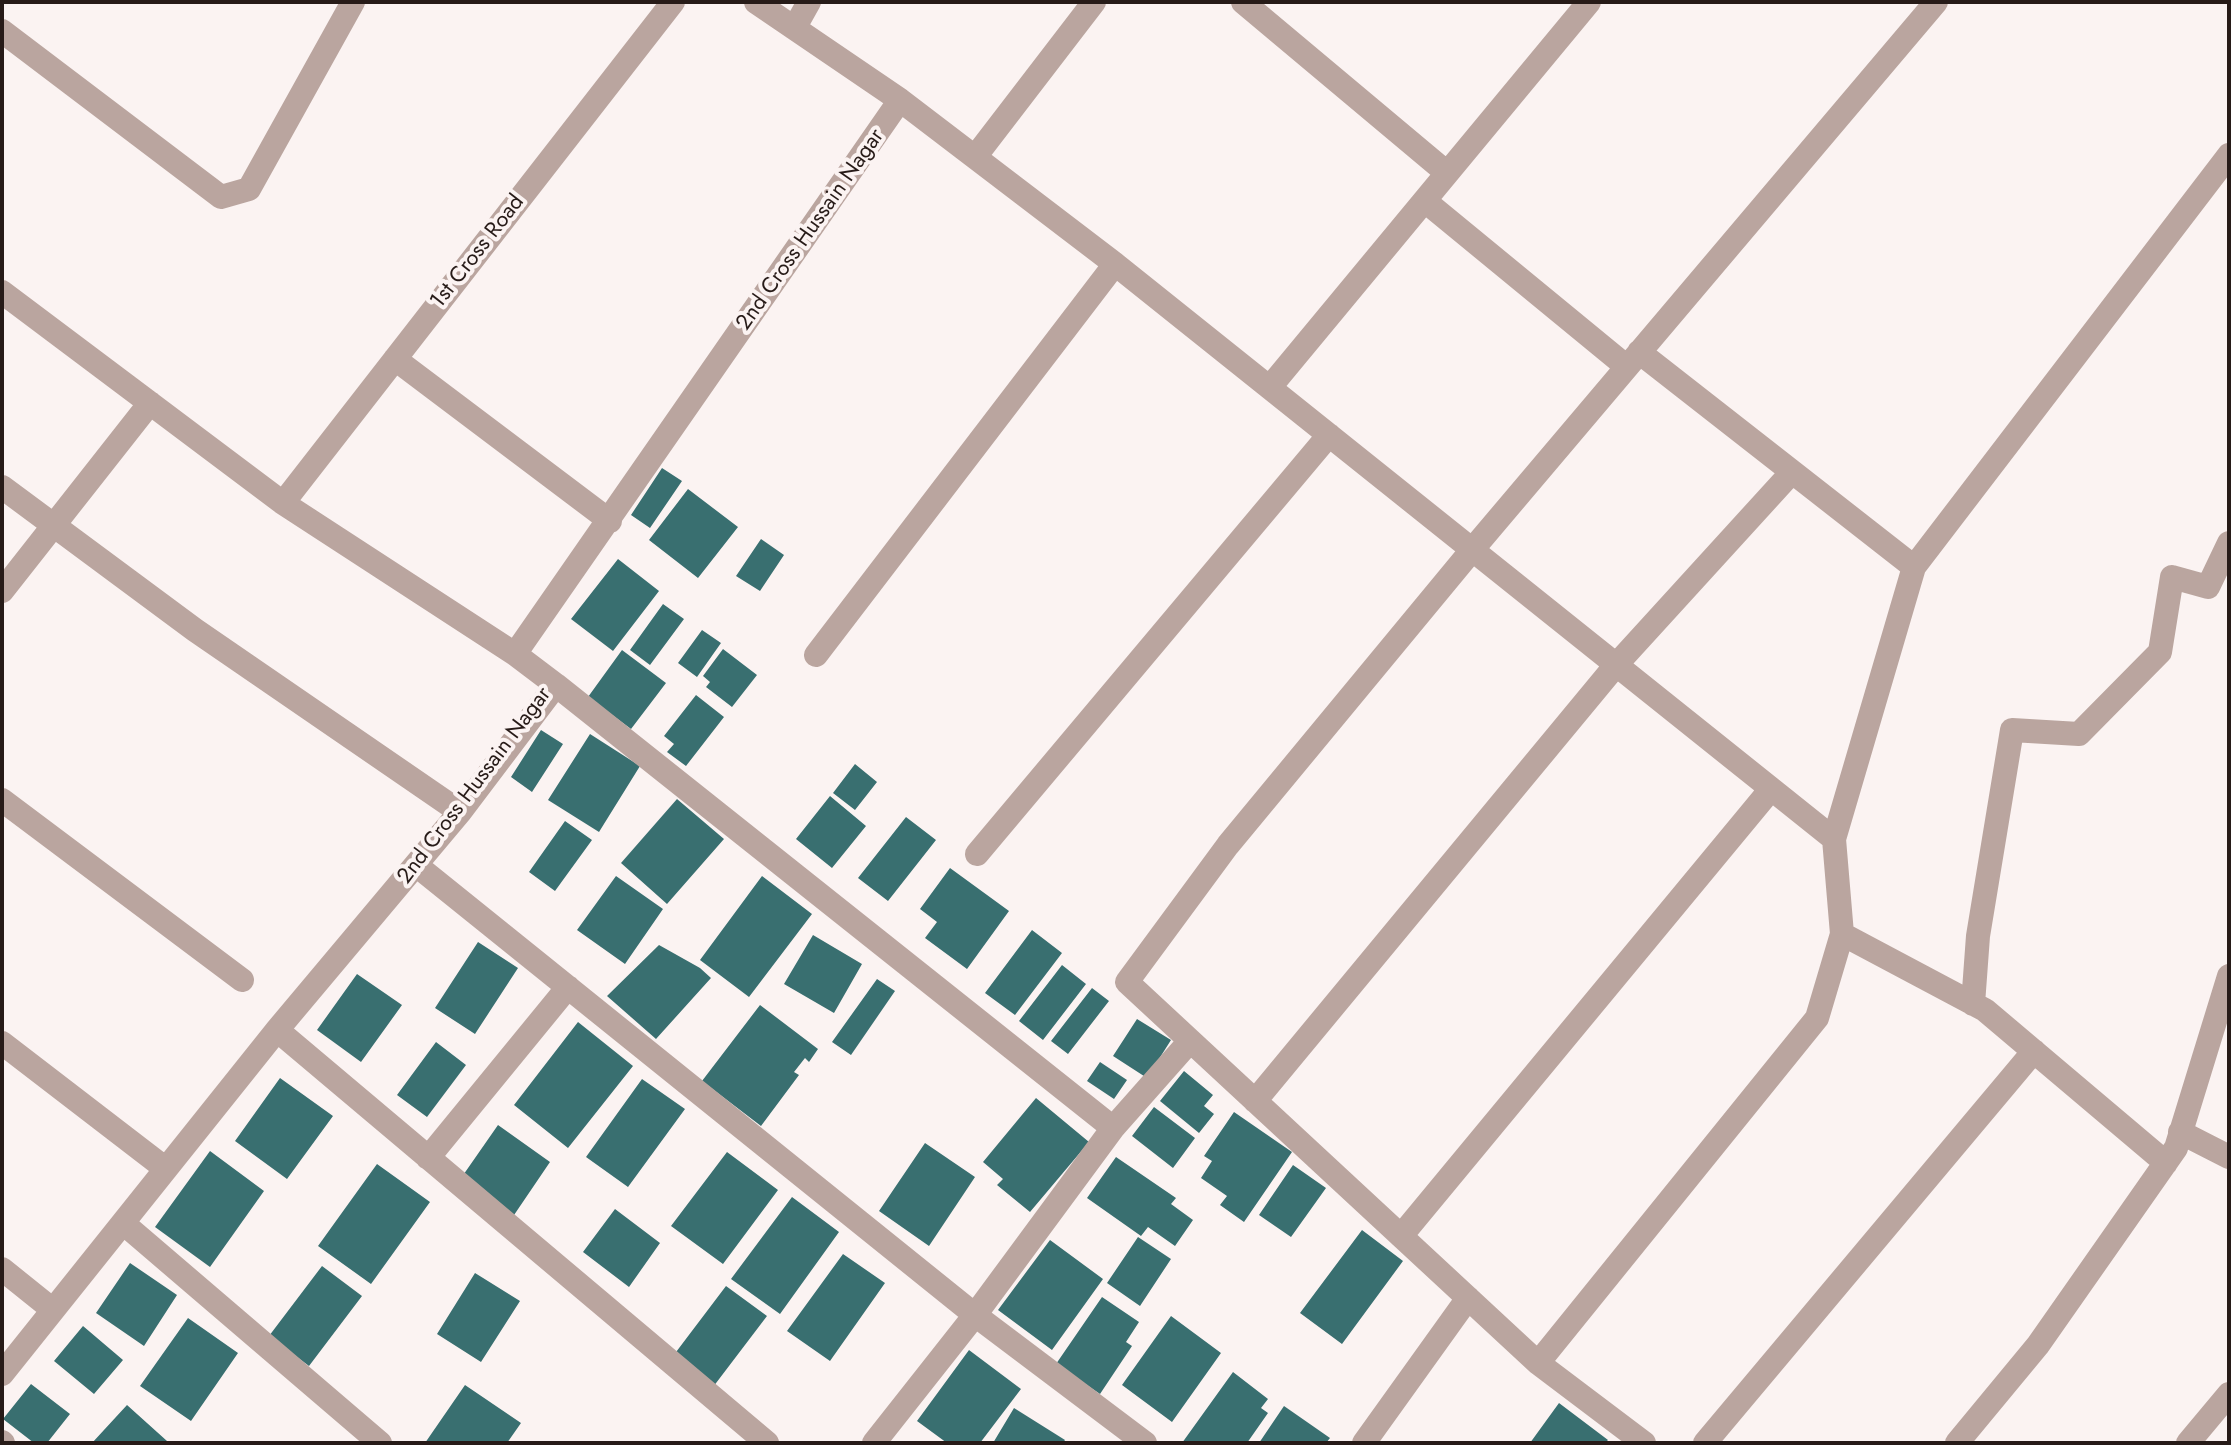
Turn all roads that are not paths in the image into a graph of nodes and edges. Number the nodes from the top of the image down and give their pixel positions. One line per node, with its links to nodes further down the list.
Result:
1 (353, 2): 10 (street)
2 (673, 2): 18 (street, 1st Cross Road)
3 (756, 2): 9 (street)
4 (809, 2): 9 (street)
5 (1094, 2): 13 (street)
6 (1243, 2): 14 (street)
7 (1589, 2): 14 (street)
8 (1936, 2): 19 (street)
9 (795, 27): 11 (street)
10 (2, 31)
11 (900, 100): 13 (street); 26 (street, 2nd Cross Hussain Nagar)
12 (2229, 155): 30 (street)
13 (975, 157): 16 (street)
14 (1447, 173): 15 (street)
15 (1425, 201): 19 (street); 20 (street)
16 (1115, 264): 20 (street); 33 (street)
17 (2, 292): 21 (street)
18 (395, 359): 25 (street, 1st Cross Road); 26 (street)
19 (1633, 360): 23 (street); 29 (street)
20 (1270, 387): 22 (street)
21 (150, 403): 25 (street); 27 (street)
22 (1329, 435): 29 (street); 40 (street)
23 (1792, 472): 30 (street); 34 (street)
24 (2, 487): 27 (street)
25 (283, 503): 32 (street)
26 (610, 521): 32 (street, 2nd Cross Hussain Nagar)
27 (53, 525): 31 (street); 38 (street)
28 (2229, 543): 46 (street)
29 (1472, 550): 34 (street); 48 (street)
30 (1914, 567): 39 (street)
31 (2, 591)
32 (515, 654): 35 (street, 2nd Cross Hussain Nagar)
33 (816, 655)
34 (1616, 665): 36 (street); 51 (street)
35 (556, 685): 38 (street, 2nd Cross Hussain Nagar); 52 (street)
36 (1771, 789): 39 (street); 59 (street)
37 (2, 800): 44 (street)
38 (460, 812): 41 (street, 2nd Cross Hussain Nagar)
39 (1834, 839): 42 (street)
40 (977, 854)
41 (416, 865): 45 (street); 47 (street, 2nd Cross Hussain Nagar)
42 (1842, 934): 46 (street); 64 (street)
43 (2229, 976): 53 (street)
44 (242, 980)
45 (568, 987): 55 (street); 63 (street)
46 (1973, 1004): 50 (street)
47 (277, 1030): 55 (street); 57 (street, 2nd Cross Hussain Nagar)
48 (1190, 1041): 51 (street); 52 (street)
49 (2, 1043): 57 (street)
50 (2034, 1051): 56 (street); 73 (street)
51 (1255, 1101): 59 (street)
52 (1113, 1128): 63 (street)
53 (2180, 1132): 54 (street); 56 (street)
54 (2229, 1157)
55 (428, 1158): 68 (street)
56 (2166, 1163): 74 (street)
57 (166, 1169): 58 (street, 2nd Cross Hussain Nagar)
58 (123, 1223): 62 (street, 2nd Cross Hussain Nagar); 67 (street)
59 (1401, 1236): 61 (street)
60 (2, 1269): 62 (street)
61 (1468, 1298): 64 (street); 71 (street)
62 (53, 1310): 65 (street, 2nd Cross Hussain Nagar)
63 (975, 1315): 69 (street); 70 (street)
64 (1538, 1363): 72 (street)
65 (2, 1374)
66 (2229, 1394): 75 (street)
67 (380, 1443)
68 (767, 1443)
69 (874, 1443)
70 (1145, 1443)
71 (1364, 1443)
72 (1644, 1443)
73 (1705, 1443)
74 (1957, 1443)
75 (2188, 1443)

